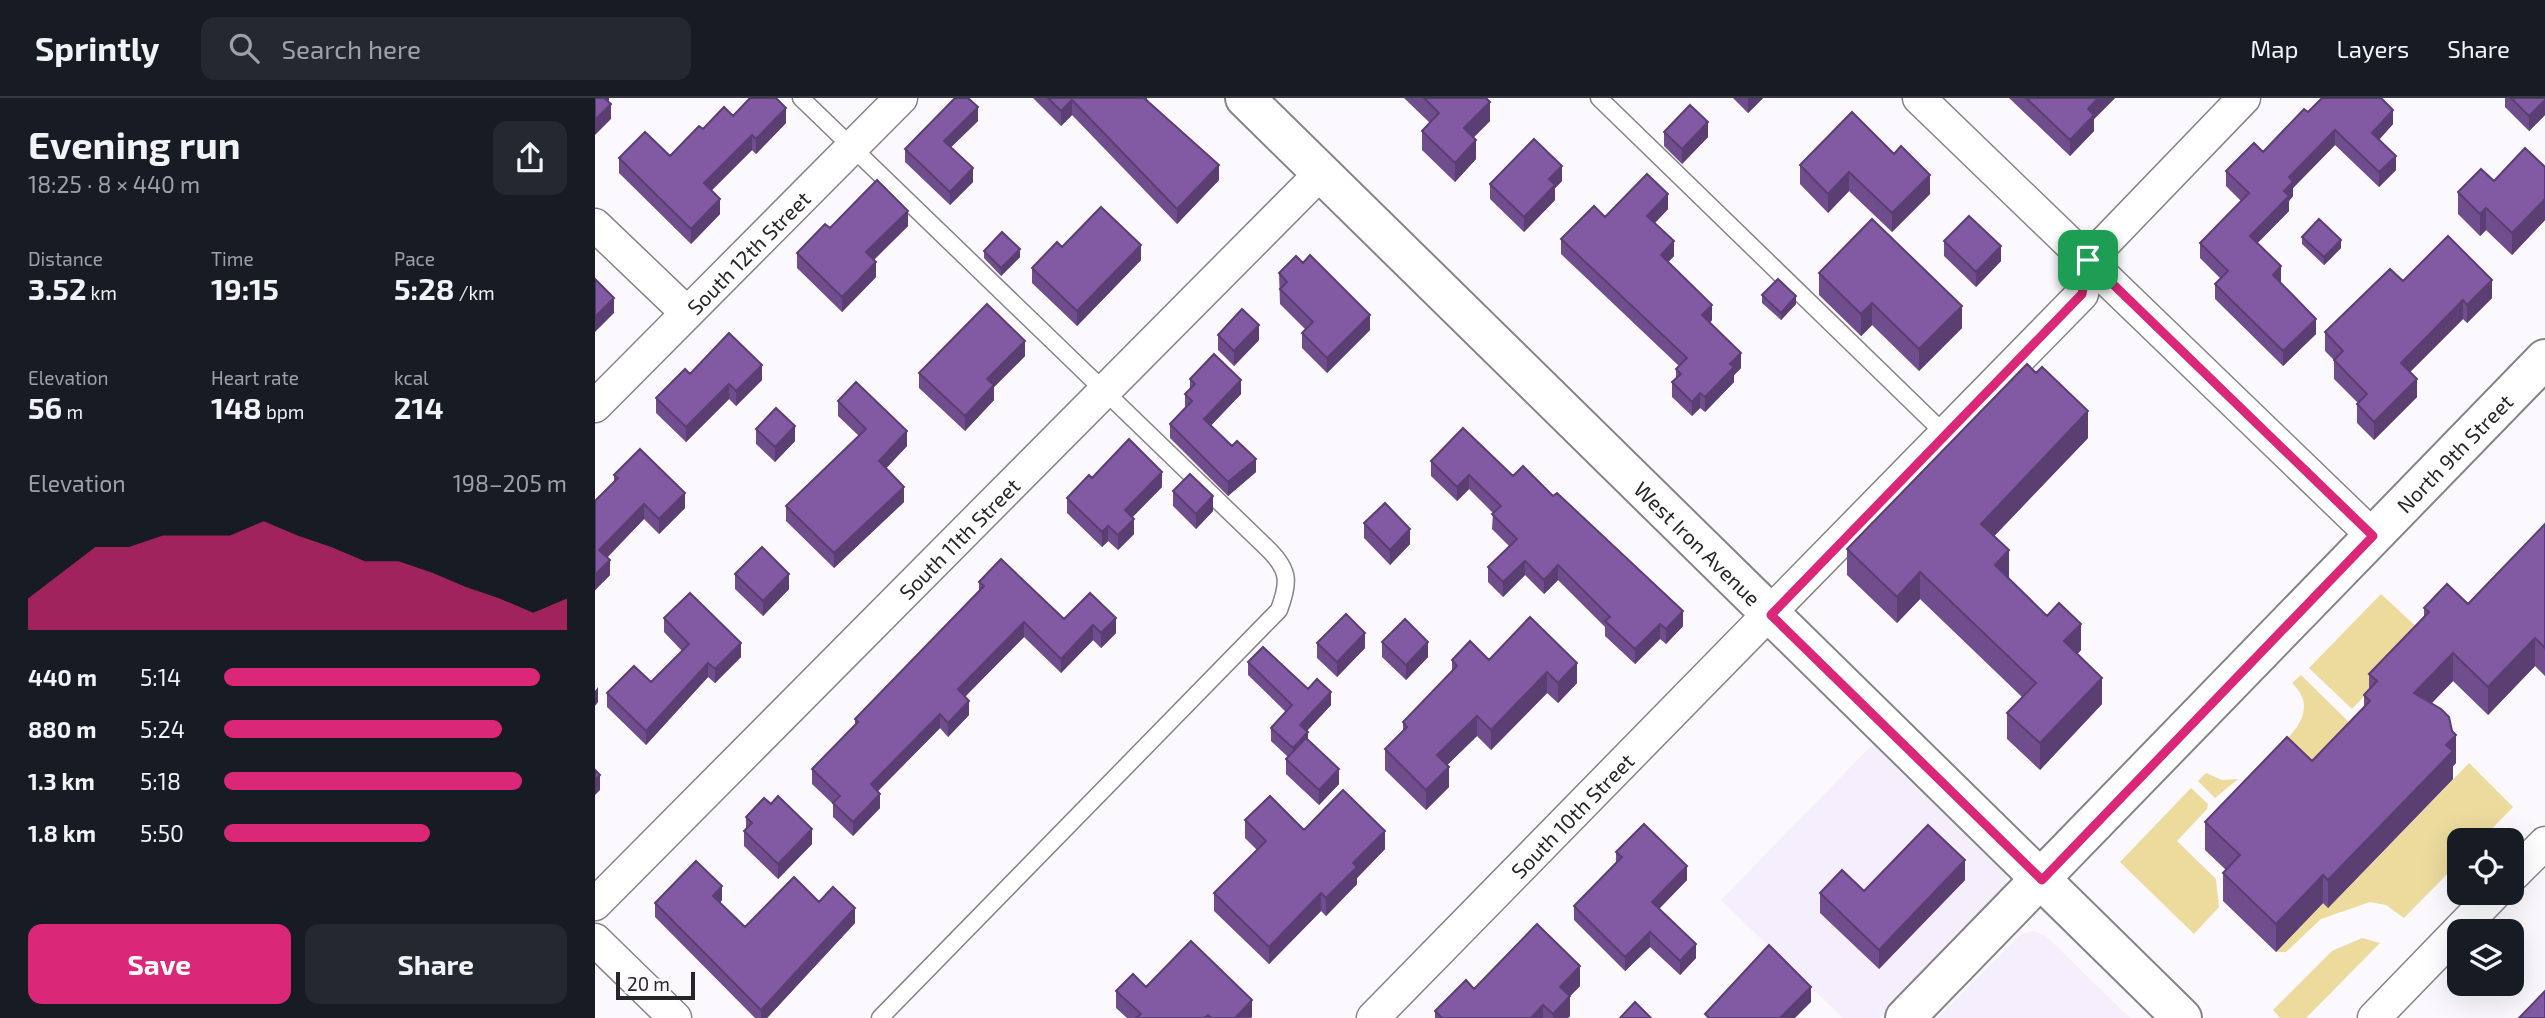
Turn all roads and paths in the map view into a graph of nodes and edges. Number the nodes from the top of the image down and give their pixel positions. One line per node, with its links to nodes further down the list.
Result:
1 (800, 98): 7 (lane)
2 (901, 98): 7 (street, South 12th Street)
3 (1245, 98): 8 (street, West Iron Avenue)
4 (1599, 98): 15 (lane)
5 (1919, 98): 10 (street)
6 (2244, 98): 10 (street)
7 (852, 148): 11 (street, South 12th Street); 13 (lane)
8 (1321, 173): 13 (street, South 11th Street); 17 (street, West Iron Avenue)
9 (595, 225): 11 (street)
10 (2088, 260): 15 (street, South 10th Street); 16 (street)
11 (687, 313): 14 (street, South 12th Street)
12 (2545, 359): 16 (street, North 9th Street)
13 (1104, 391): 21 (street, South 11th Street); 25 (lane)
14 (595, 406)
15 (1946, 435): 17 (street, South 10th Street)
16 (2373, 536): 20 (street, North 9th Street)
17 (1771, 615): 20 (street, West Iron Avenue); 26 (street, South 10th Street)
18 (2545, 843): 19 (street)
19 (2524, 864)
20 (2042, 880): 27 (street, North 9th Street); 28 (street, West Iron Avenue)
21 (595, 904)
22 (2483, 905): 29 (street)
23 (595, 940): 24 (street)
24 (675, 1018)
25 (880, 1018)
26 (1373, 1018)
27 (1905, 1018)
28 (2182, 1018)
29 (2374, 1018)

